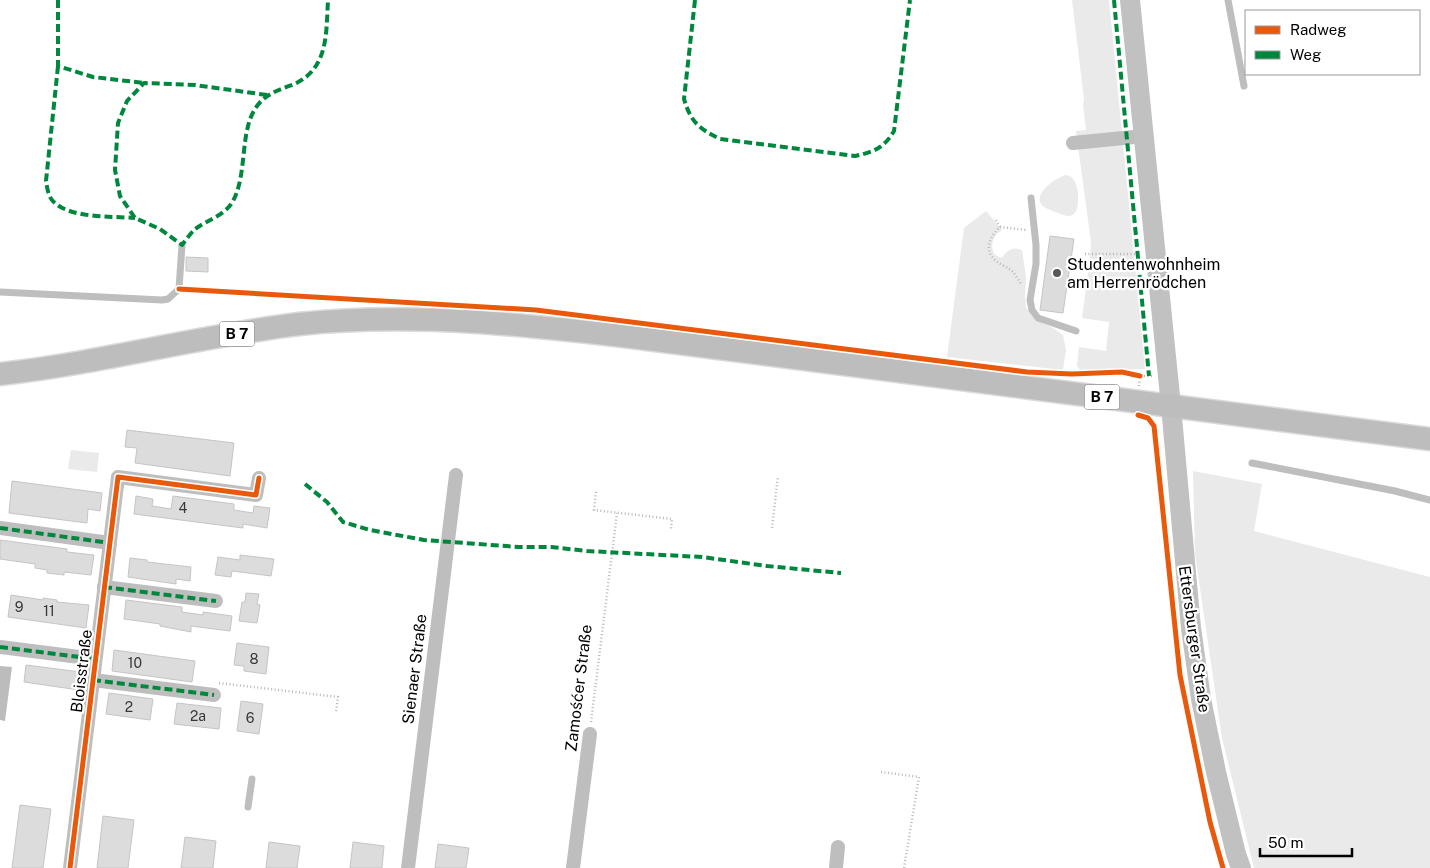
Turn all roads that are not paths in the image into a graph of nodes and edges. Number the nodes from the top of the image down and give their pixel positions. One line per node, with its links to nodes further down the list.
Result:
1 (1130, 0): 4 (street, Ettersburger Straße)
2 (1228, 0): 3 (lane)
3 (1244, 86)
4 (1144, 136): 5 (street); 11 (street, Ettersburger Straße)
5 (1073, 142)
6 (1032, 198): 9 (lane)
7 (182, 244): 8 (lane)
8 (0, 292)
9 (1076, 331)
10 (0, 374): 11 (main road, B 7)
11 (1170, 406): 12 (main road, B 7); 33 (street, Ettersburger Straße)
12 (1430, 439)
13 (1252, 463): 16 (lane)
14 (456, 475): 30 (street, Sienaer Straße)
15 (258, 478): 18 (street, Bloisstraße)
16 (1430, 500)
17 (0, 528): 18 (street)
18 (110, 543): 19 (street, Bloisstraße)
19 (104, 587): 20 (street); 22 (street, Bloisstraße)
20 (216, 601)
21 (0, 647): 22 (street, Bloisstraße)
22 (95, 659): 23 (street, Bloisstraße)
23 (92, 680): 24 (street, Bloisstraße); 29 (street, Bloisstraße)
24 (214, 695)
25 (590, 734): 31 (street, Zamośćer Straße)
26 (252, 779): 27 (lane)
27 (248, 807)
28 (838, 847): 32 (street)
29 (70, 868)
30 (408, 868)
31 (573, 868)
32 (836, 868)
33 (1241, 868)

